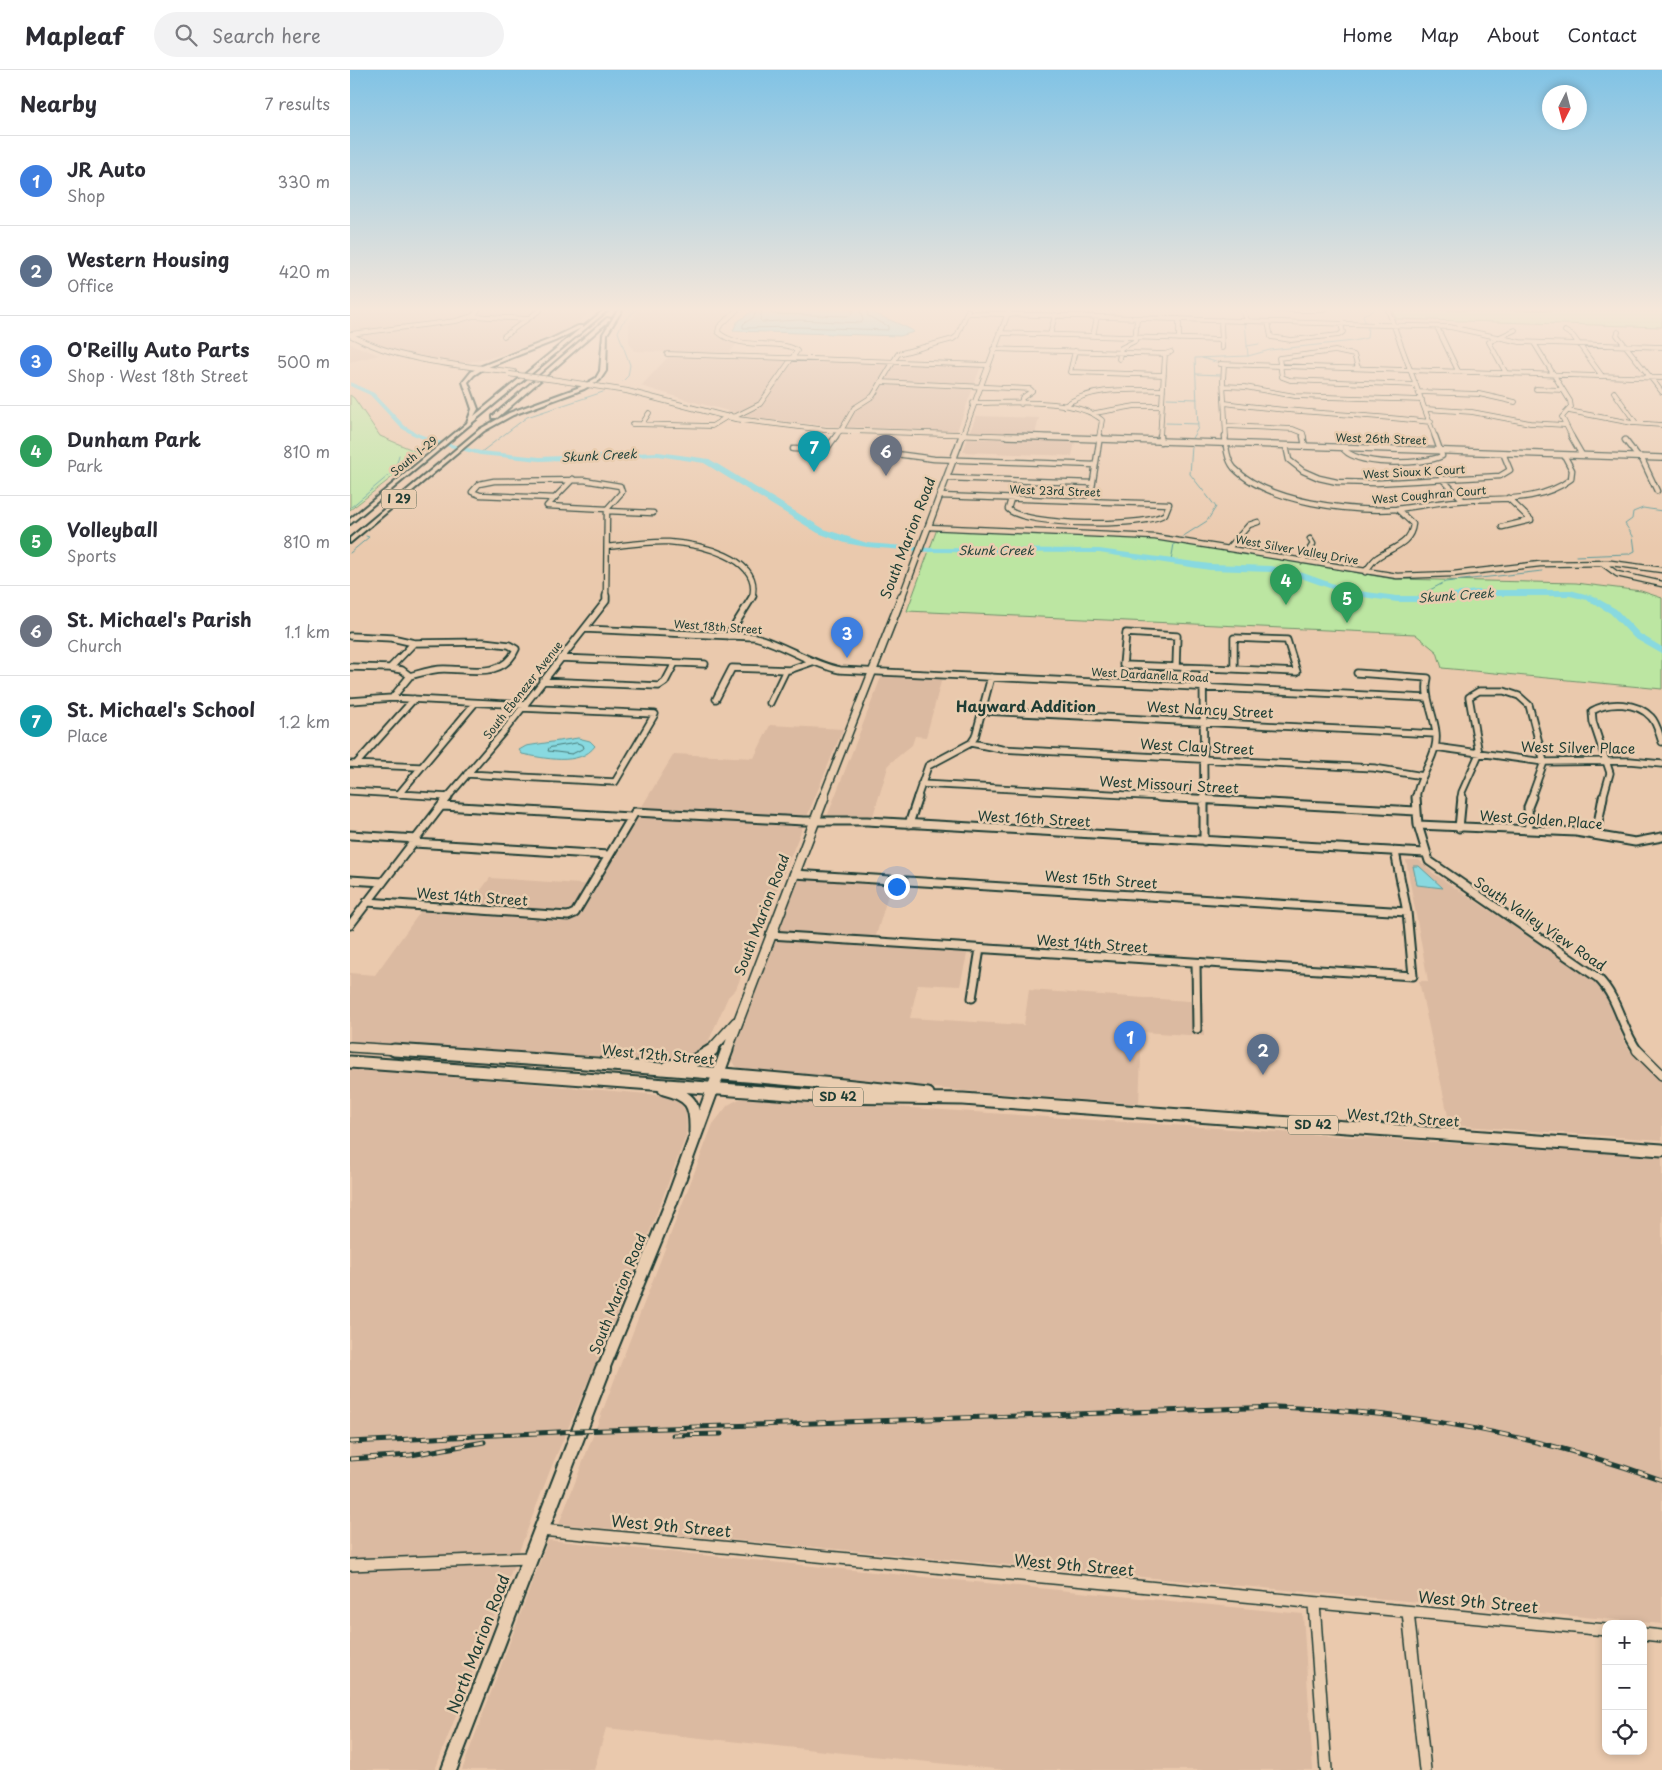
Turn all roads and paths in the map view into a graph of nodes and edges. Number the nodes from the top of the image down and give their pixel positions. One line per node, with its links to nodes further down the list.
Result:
1 (467, 389): 39 (highway)
2 (511, 389): 39 (highway, South I-29 / I 29)
3 (528, 389): 41 (highway, South I-29 / I 29)
4 (575, 389): 41 (highway)
5 (621, 389): 30 (main road, West 26th Street)
6 (765, 389): 30 (street)
7 (877, 389): 38 (street)
8 (978, 389): 21 (main road, South Marion Road)
9 (1030, 389): 23 (street)
10 (1224, 389): 22 (street, West Coughran Court)
11 (1257, 389): 19 (street)
12 (1467, 389): 18 (street)
13 (1545, 389): 15 (street)
14 (1163, 390): 24 (street); 25 (street)
15 (1563, 390): 27 (street)
16 (1419, 392): 18 (street); 19 (street)
17 (1614, 392): 32 (street)
18 (1466, 394): 20 (street)
19 (1422, 400): 26 (street)
20 (1515, 402)
21 (973, 403): 23 (street); 40 (main road, South Marion Road)
22 (1225, 403): 31 (street); 37 (street, West Coughran Court)
23 (1021, 404): 24 (street)
24 (1064, 406): 29 (street)
25 (1162, 406): 29 (street); 44 (street)
26 (1426, 409): 31 (street); 35 (street)
27 (1569, 411): 32 (street); 35 (street)
28 (650, 413): 34 (street)
29 (1095, 413): 42 (street)
30 (731, 416): 34 (street); 38 (main road, West 26th Street); 38 (main road, West 26th Street)
31 (1431, 422): 50 (street)
32 (1636, 423): 36 (street)
33 (632, 424): 34 (street)
34 (642, 424)
35 (1564, 425): 54 (street)
36 (1662, 425)
37 (1226, 426): 45 (street, West Coughran Court); 47 (street)
38 (841, 430): 40 (main road, West 26th Street); 40 (main road, West 26th Street); 49 (street)
39 (456, 435): 73 (highway, South I-29 / I 29)
40 (962, 435): 42 (main road, West 26th Street); 57 (main road, South Marion Road)
41 (470, 439): 78 (highway, South I-29 / I 29)
42 (1100, 440): 44 (main road, West 26th Street); 58 (street)
43 (1625, 440): 55 (street)
44 (1160, 442): 45 (main road, West 26th Street)
45 (1227, 444): 46 (main road, West 26th Street); 71 (street, West Coughran Court)
46 (1286, 446): 47 (main road, West 26th Street); 60 (street, West Sioux K Court)
47 (1305, 446): 48 (main road, West 26th Street)
48 (1342, 447): 50 (main road, West 26th Street); 50 (street)
49 (793, 449)
50 (1442, 451): 52 (main road, West 26th Street)
51 (881, 452): 57 (street)
52 (1503, 453): 53 (main road, West 26th Street); 60 (street, West Sioux K Court)
53 (1564, 455): 54 (main road, West 26th Street); 67 (street, West Coughran Court)
54 (1582, 456): 55 (main road, West 26th Street)
55 (1640, 457): 56 (main road, West 26th Street); 63 (street)
56 (1662, 458)
57 (953, 460): 58 (street); 59 (main road, South Marion Road)
58 (1095, 465): 62 (street)
59 (947, 478): 62 (street); 64 (main road, South Marion Road)
60 (1441, 478): 68 (street)
61 (573, 479): 65 (street); 65 (street); 70 (street)
62 (1092, 483): 69 (street)
63 (1657, 491)
64 (940, 496): 66 (street, West 23rd Street); 75 (main road, South Marion Road)
65 (555, 498): 70 (street)
66 (1011, 498): 69 (street, West 23rd Street); 69 (street, West 23rd Street)
67 (1508, 498): 68 (street, West Coughran Court); 76 (street)
68 (1463, 500): 71 (street, West Coughran Court)
69 (1090, 501)
70 (607, 510): 72 (street); 79 (street, South Ebenezer Avenue)
71 (1398, 510): 84 (street)
72 (653, 513)
73 (350, 522)
74 (1258, 522): 80 (street)
75 (928, 527): 80 (street, West Silver Valley Drive); 100 (main road, South Marion Road)
76 (1502, 527)
77 (1310, 539): 81 (street)
78 (350, 540)
79 (607, 546): 86 (street, South Ebenezer Avenue); 88 (street)
80 (1229, 548): 81 (street, West Silver Valley Drive)
81 (1302, 561): 84 (street, West Silver Valley Drive)
82 (1602, 563): 83 (street, West Silver Valley Drive); 84 (street, West Silver Valley Drive); 85 (street)
83 (1662, 570)
84 (1364, 572)
85 (1662, 584)
86 (585, 629): 88 (street, West 18th Street); 90 (street, South Ebenezer Avenue)
87 (350, 636): 89 (street)
88 (728, 636): 91 (street, West 18th Street)
89 (412, 644): 96 (street); 102 (street)
90 (560, 658): 92 (street); 104 (street, South Ebenezer Avenue)
91 (812, 662): 99 (street); 100 (street, West 18th Street)
92 (675, 663): 93 (street); 104 (street)
93 (705, 664)
94 (350, 667): 96 (street)
95 (1176, 667): 95 (street); 97 (street)
96 (390, 668): 102 (street)
97 (1202, 668): 98 (street); 105 (street)
98 (1234, 669): 98 (street)
99 (786, 670): 109 (street); 112 (street)
100 (872, 672): 103 (street, West Dardanella Road); 137 (main road, South Marion Road)
101 (1357, 674): 107 (street)
102 (410, 676): 106 (street)
103 (991, 677): 105 (street, West Dardanella Road); 114 (street)
104 (542, 682): 113 (street, South Ebenezer Avenue)
105 (1202, 687): 107 (street, West Dardanella Road); 115 (street)
106 (392, 698): 108 (street); 110 (street)
107 (1427, 698): 116 (street)
108 (414, 699): 111 (street); 124 (street)
109 (716, 699)
110 (350, 701)
111 (474, 703): 113 (street); 126 (street)
112 (770, 703)
113 (523, 706): 127 (street, South Ebenezer Avenue); 127 (street)
114 (983, 711): 115 (street, West Nancy Street); 118 (street)
115 (1203, 722): 116 (street, West Nancy Street); 121 (street)
116 (1436, 734): 119 (street)
117 (1662, 742): 123 (street)
118 (971, 743): 121 (street, West Clay Street); 129 (street)
119 (1435, 747): 120 (street, West Silver Place); 128 (street)
120 (1478, 754): 122 (street, West Silver Place); 122 (street); 140 (street)
121 (1203, 760): 128 (street, West Clay Street); 133 (street)
122 (1544, 762): 123 (street, West Silver Place); 141 (street)
123 (1607, 762): 125 (street, West Silver Place); 142 (street)
124 (353, 764): 126 (street)
125 (1662, 764)
126 (420, 767): 131 (street)
127 (467, 774): 132 (street, South Ebenezer Avenue)
128 (1423, 776): 135 (street)
129 (921, 784): 133 (street, West Missouri Street); 138 (street)
130 (350, 791): 131 (street)
131 (399, 794): 132 (street)
132 (448, 797): 134 (street, South Ebenezer Avenue)
133 (1203, 799): 135 (street, West Missouri Street); 146 (street)
134 (443, 806): 136 (street); 145 (street, South Ebenezer Avenue)
135 (1416, 811): 139 (street)
136 (630, 817): 137 (street, West 16th Street); 149 (street)
137 (814, 819): 138 (street, West 16th Street); 150 (main road, South Marion Road)
138 (909, 824): 146 (street, West 16th Street)
139 (1418, 825): 140 (street, West Golden Place); 148 (street)
140 (1459, 828): 141 (street, West Golden Place)
141 (1529, 830): 142 (street, West Golden Place)
142 (1596, 834): 144 (street, West Golden Place)
143 (350, 835): 145 (street)
144 (1662, 837)
145 (415, 841): 149 (street); 152 (street, South Ebenezer Avenue)
146 (1204, 842): 147 (street, West 16th Street)
147 (1395, 852): 148 (street, West 16th Street); 154 (street)
148 (1424, 853): 166 (street, South Valley View Road)
149 (608, 855): 153 (street, West 14th Street)
150 (794, 874): 154 (street, West 15th Street); 156 (main road, South Marion Road)
151 (350, 880): 152 (street)
152 (383, 882): 153 (street, South Ebenezer Avenue)
153 (367, 902): 155 (street, South Ebenezer Avenue)
154 (1407, 912): 158 (street, West 14th Street)
155 (350, 925)
156 (770, 935): 157 (street, West 14th Street); 160 (main road, South Marion Road)
157 (980, 949): 158 (street, West 14th Street); 159 (street)
158 (1196, 963): 161 (street)
159 (972, 998)
160 (740, 1016): 164 (main road); 165 (main road, South Marion Road)
161 (1197, 1030)
162 (350, 1047): 164 (main road, West 12th Street / SD 42)
163 (350, 1062): 167 (main road, West 12th Street / SD 42)
164 (641, 1067): 165 (main road, West 12th Street / SD 42)
165 (719, 1074): 168 (main road, South Marion Road); 169 (main road, West 12th Street / SD 42)
166 (1662, 1074)
167 (601, 1081): 168 (main road, West 12th Street / SD 42); 170 (main road)
168 (714, 1088): 169 (main road, West 12th Street / SD 42); 170 (main road, South Marion Road)
169 (963, 1099): 171 (main road, West 12th Street / SD 42)
170 (694, 1143): 172 (main road, South Marion Road)
171 (1662, 1150)
172 (540, 1530): 173 (main road, North Marion Road); 175 (street, West 9th Street)
173 (530, 1558): 174 (street); 180 (main road, North Marion Road)
174 (350, 1565)
175 (1314, 1604): 176 (street, West 9th Street); 181 (street)
176 (1408, 1612): 177 (street, West 9th Street); 182 (street)
177 (1602, 1630)
178 (1647, 1634): 179 (street)
179 (1662, 1636)
180 (449, 1770)
181 (1326, 1770)
182 (1425, 1770)

